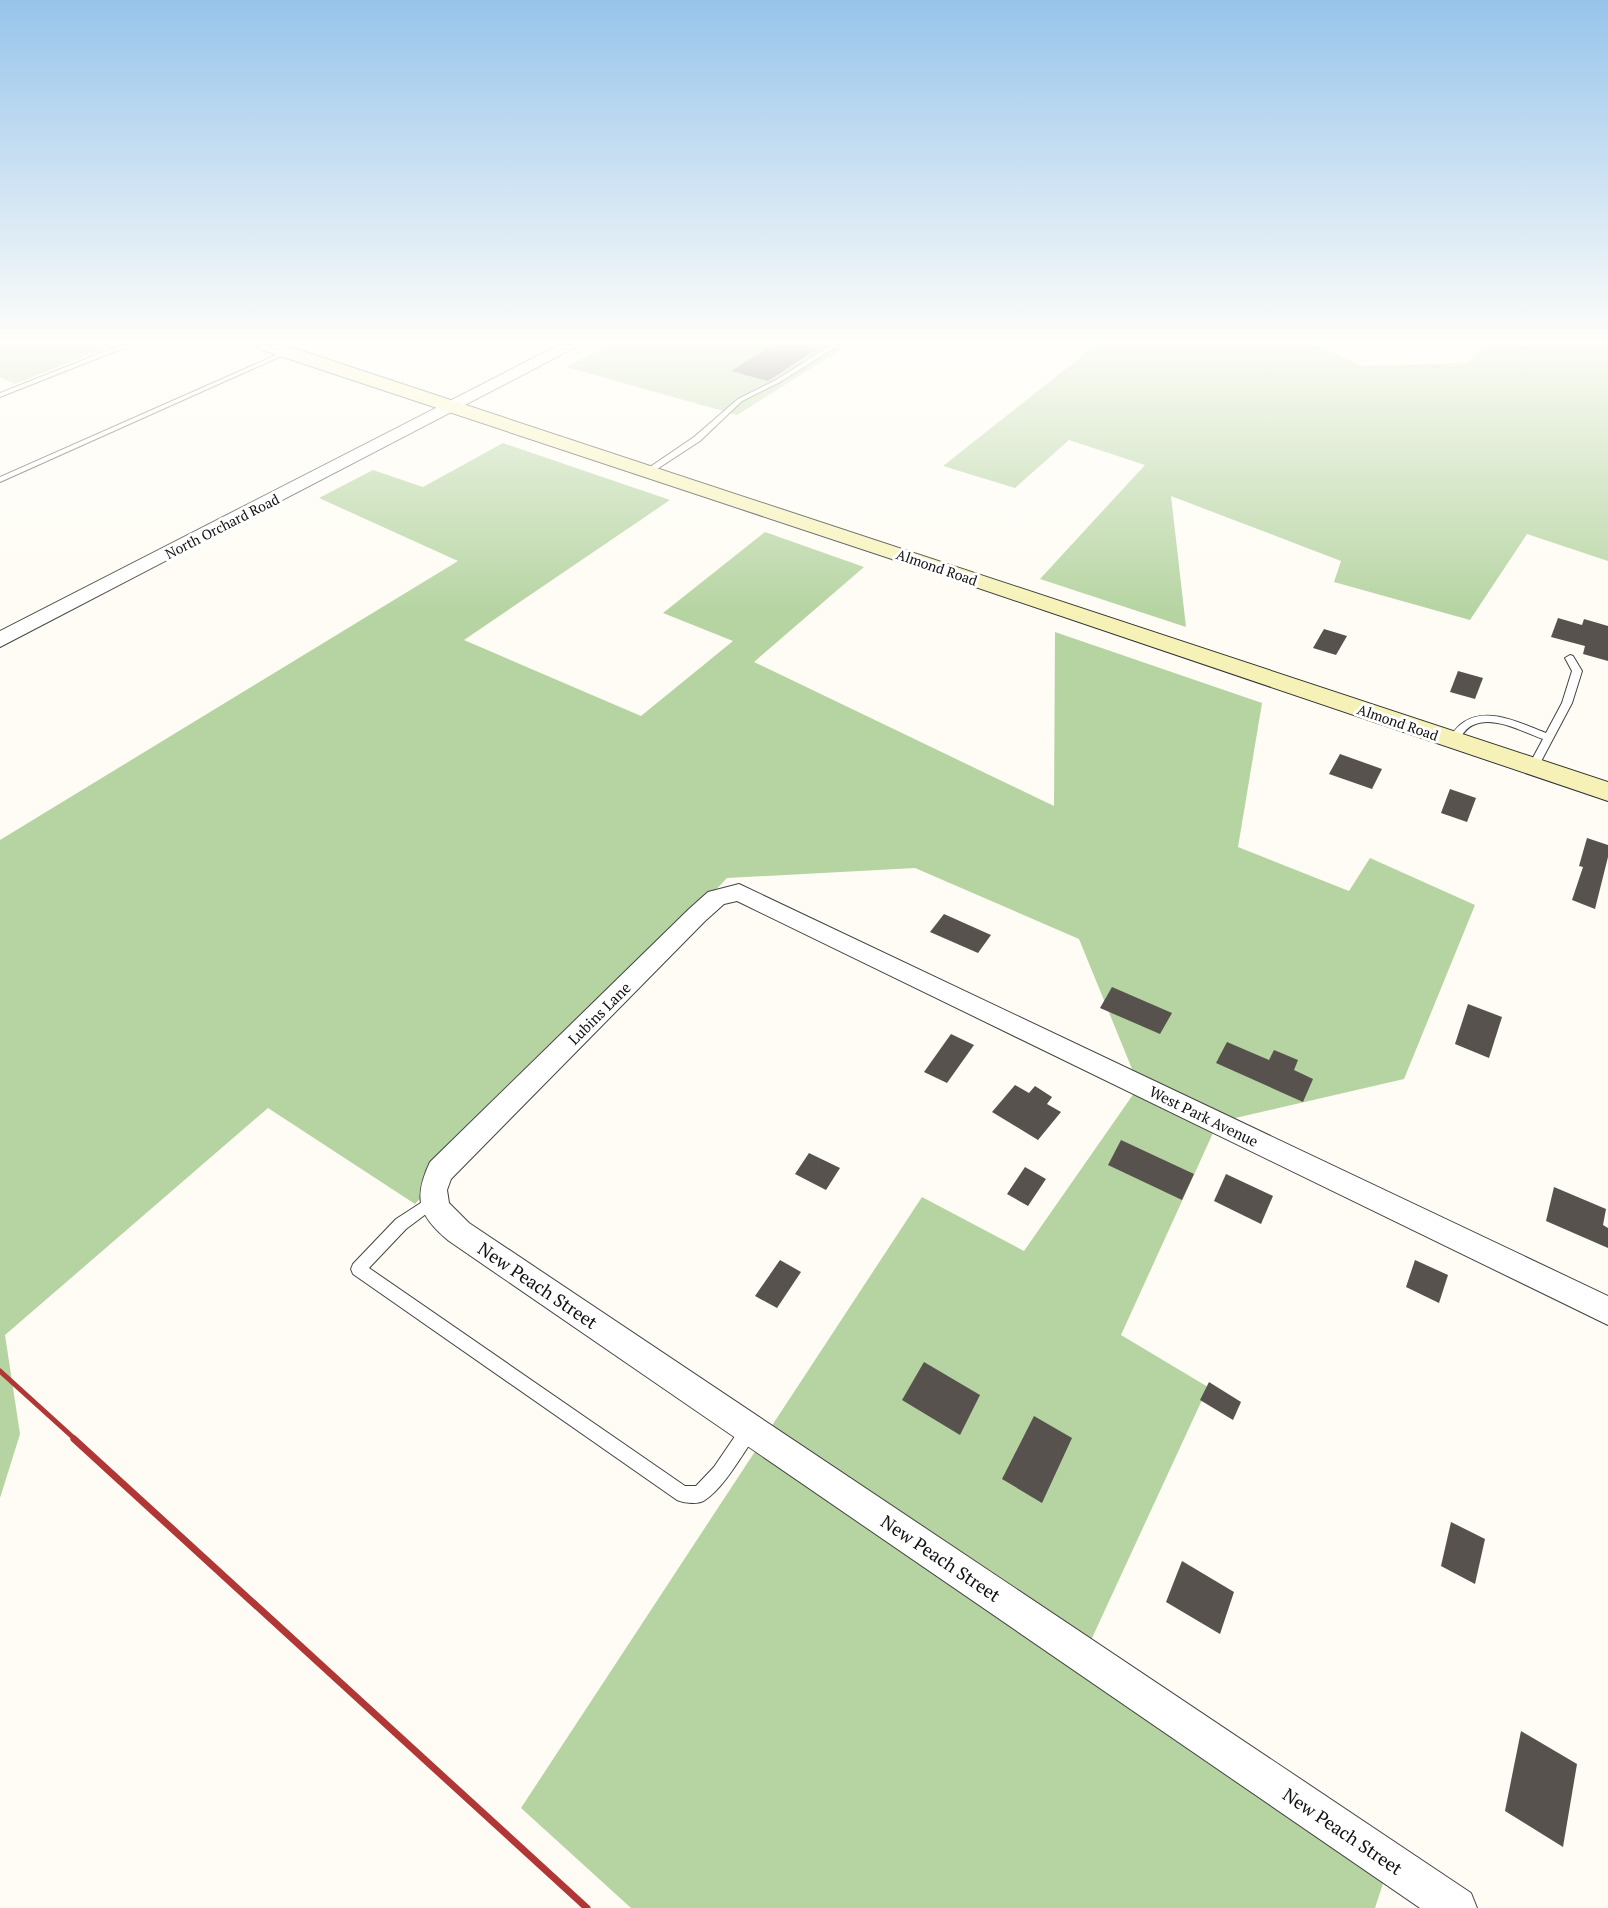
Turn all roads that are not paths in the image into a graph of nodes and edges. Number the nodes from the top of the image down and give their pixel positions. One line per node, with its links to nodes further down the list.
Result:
1 (96, 434): 6 (lane)
2 (400, 434): 7 (street, North Orchard Road)
3 (538, 434): 5 (main road, Almond Road)
4 (702, 434): 5 (lane)
5 (648, 471): 10 (main road, Almond Road)
6 (0, 480)
7 (0, 640)
8 (1570, 658): 9 (lane)
9 (1549, 738): 10 (lane); 11 (lane)
10 (1453, 741): 11 (main road, Almond Road)
11 (1533, 767): 12 (main road, Almond Road)
12 (1608, 792)
13 (800, 922): 14 (street, Lubins Lane); 15 (street, West Park Avenue)
14 (433, 1201): 16 (street, New Peach Street); 16 (lane)
15 (1608, 1311)
16 (750, 1429): 17 (street, New Peach Street)
17 (1456, 1908)

